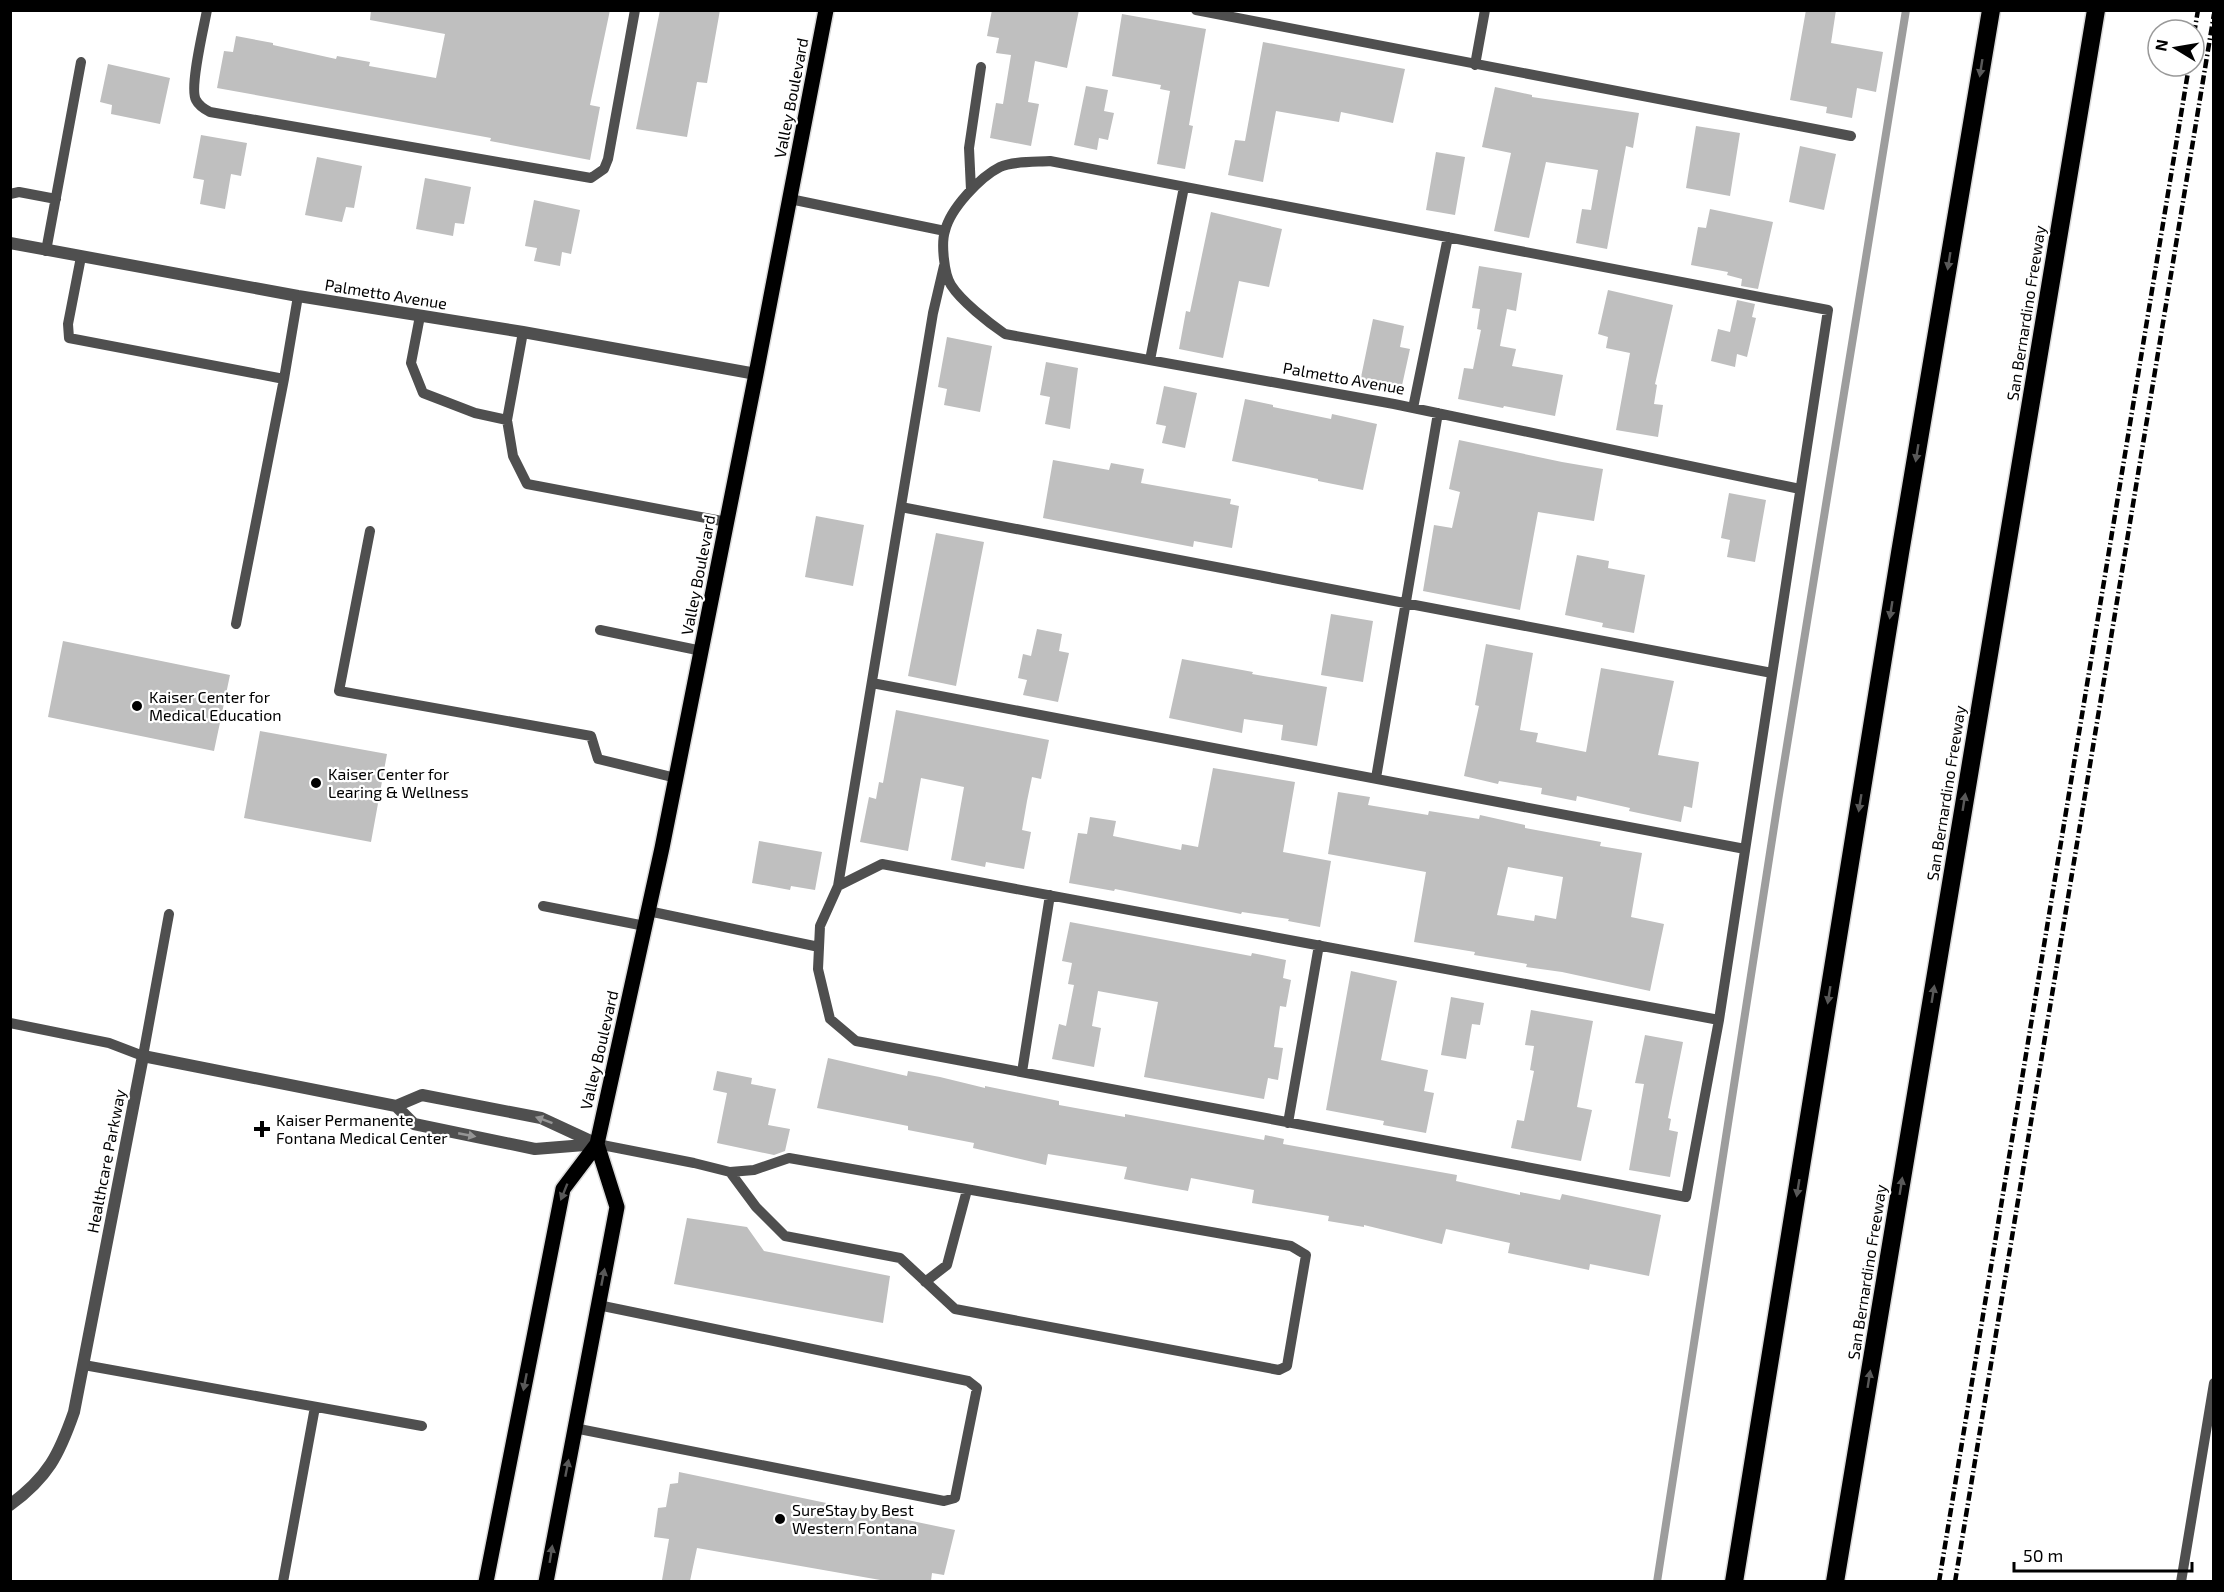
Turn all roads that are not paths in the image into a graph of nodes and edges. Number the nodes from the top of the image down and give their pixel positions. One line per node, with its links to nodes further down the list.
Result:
1 (207, 10): 2 (lane)
2 (635, 10)
3 (826, 10): 15 (main road, Valley Boulevard)
4 (1196, 10): 9 (lane)
5 (1485, 10): 9 (lane)
6 (1991, 10): 74 (highway, one-way to 74)
7 (2096, 10): 67 (highway, San Bernardino Freeway, one-way to 7)
8 (81, 62): 16 (lane)
9 (1475, 65): 11 (lane)
10 (981, 67): 13 (lane)
11 (1851, 136)
12 (1184, 187): 13 (lane); 18 (lane); 26 (lane)
13 (971, 190): 17 (lane)
14 (10, 194): 16 (lane)
15 (790, 199): 17 (lane); 27 (main road, Valley Boulevard)
16 (56, 200): 20 (lane)
17 (945, 231): 22 (lane, Palmetto Avenue)
18 (1448, 237): 29 (lane); 32 (lane)
19 (10, 243): 20 (street, Palmetto Avenue)
20 (46, 250): 21 (street, Palmetto Avenue)
21 (81, 257): 23 (street, Palmetto Avenue); 28 (lane)
22 (945, 264): 26 (lane, Palmetto Avenue); 33 (lane)
23 (298, 296): 24 (street, Palmetto Avenue); 28 (lane)
24 (420, 316): 25 (street, Palmetto Avenue); 31 (lane)
25 (523, 332): 27 (street, Palmetto Avenue); 31 (lane)
26 (1150, 360): 29 (lane, Palmetto Avenue)
27 (756, 374): 34 (main road, Valley Boulevard)
28 (284, 379): 37 (lane)
29 (1413, 408): 30 (lane, Palmetto Avenue)
30 (1438, 413): 32 (lane, Palmetto Avenue); 36 (lane)
31 (507, 420): 34 (lane)
32 (1800, 489): 40 (lane)
33 (901, 507): 36 (lane); 41 (lane)
34 (727, 522): 39 (main road, Valley Boulevard)
35 (370, 531): 42 (lane)
36 (1406, 603): 40 (lane); 43 (lane)
37 (236, 624)
38 (600, 630): 39 (lane)
39 (702, 651): 42 (main road, Valley Boulevard)
40 (1772, 673): 44 (lane)
41 (872, 683): 43 (lane); 45 (lane)
42 (676, 777): 48 (main road, Valley Boulevard)
43 (1376, 778): 44 (lane)
44 (1745, 849): 53 (lane)
45 (838, 886): 46 (lane); 52 (lane)
46 (1050, 895): 51 (lane); 56 (lane)
47 (543, 906): 50 (lane)
48 (648, 911): 50 (main road, Valley Boulevard); 52 (lane)
49 (169, 914): 55 (lane)
50 (645, 926): 59 (main road, Valley Boulevard)
51 (1319, 945): 53 (lane); 58 (lane)
52 (819, 947): 56 (lane)
53 (1719, 1020): 58 (lane)
54 (10, 1023): 55 (lane)
55 (143, 1056): 57 (street); 64 (street, Healthcare Parkway)
56 (1022, 1072): 58 (lane)
57 (396, 1106): 59 (street, one-way to 57); 59 (street, one-way to 59)
58 (1288, 1122)
59 (597, 1144): 60 (lane); 63 (main road, one-way to 59); 72 (main road, Valley Boulevard, one-way to 72)
60 (730, 1172): 61 (lane); 62 (lane)
61 (967, 1190): 62 (lane); 62 (lane)
62 (925, 1282)
63 (598, 1305): 69 (main road); 69 (lane)
64 (84, 1365): 66 (lane); 70 (street, Healthcare Parkway)
65 (2214, 1383): 77 (lane)
66 (315, 1407): 68 (lane); 71 (lane)
67 (1862, 1420): 75 (highway, San Bernardino Freeway); 76 (highway)
68 (422, 1426)
69 (574, 1428): 73 (main road, one-way to 69)
70 (10, 1505)
71 (283, 1581)
72 (486, 1581)
73 (546, 1581)
74 (1734, 1581)
75 (1835, 1581)
76 (1848, 1581)
77 (2181, 1581)

